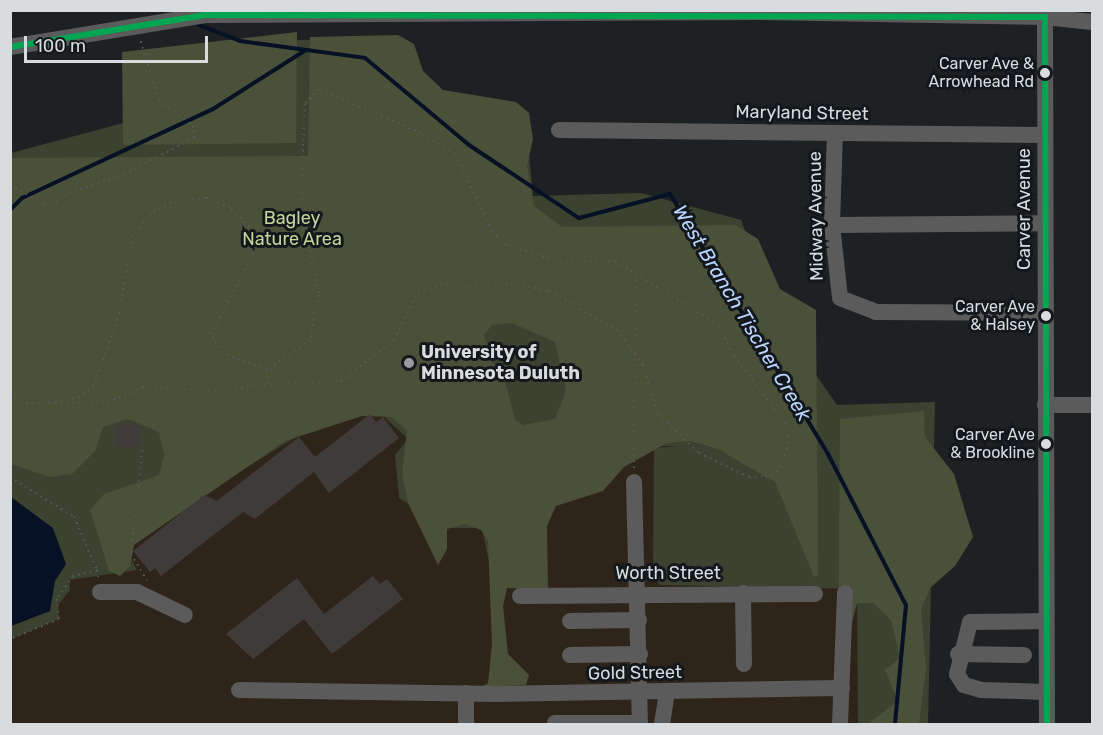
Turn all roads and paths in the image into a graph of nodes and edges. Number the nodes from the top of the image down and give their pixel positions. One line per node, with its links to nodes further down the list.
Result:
1 (757, 11): 2 (street); 4 (street)
2 (1042, 14): 3 (street); 8 (street, Carver Avenue)
3 (1092, 22)
4 (135, 25): 5 (street); 9 (path)
5 (10, 47)
6 (559, 130): 7 (street, Maryland Street)
7 (835, 133): 8 (street, Maryland Street); 11 (street, Midway Avenue)
8 (1044, 135): 10 (street, Carver Avenue)
9 (10, 185)
10 (1044, 223): 11 (street); 13 (street, Carver Avenue)
11 (832, 225): 13 (street, Midway Avenue)
12 (636, 274): 14 (path); 14 (path); 15 (path)
13 (1044, 313): 19 (street, Carver Avenue)
14 (632, 349): 16 (path); 23 (path)
15 (267, 370): 16 (path); 18 (path)
16 (268, 387): 18 (path)
17 (10, 394): 18 (path)
18 (49, 403)
19 (1045, 405): 20 (street); 35 (street, Carver Avenue)
20 (1092, 405)
21 (142, 450): 26 (path)
22 (10, 477): 24 (path)
23 (634, 483): 27 (street)
24 (97, 570): 25 (path); 36 (path)
25 (99, 584): 32 (street)
26 (151, 587)
27 (639, 592): 28 (street, Worth Street); 31 (street, Worth Street); 33 (street)
28 (743, 592): 30 (street, Worth Street); 41 (street)
29 (845, 593): 42 (street)
30 (815, 594)
31 (520, 596)
32 (185, 615)
33 (639, 620): 34 (street); 37 (street)
34 (570, 621)
35 (1046, 621): 38 (street); 45 (street, Carver Avenue)
36 (10, 639)
37 (640, 654): 39 (street); 47 (street)
38 (958, 654): 40 (street); 45 (street)
39 (570, 655)
40 (1024, 655)
41 (744, 664)
42 (842, 688): 44 (street, Gold Street); 52 (street)
43 (239, 690): 46 (street, Gold Street)
44 (667, 692): 47 (street, Gold Street); 51 (street)
45 (1047, 692): 53 (street, Carver Avenue)
46 (466, 693): 47 (street, Gold Street); 49 (street)
47 (640, 693): 50 (street)
48 (555, 723): 50 (street)
49 (466, 724)
50 (640, 724)
51 (662, 724)
52 (840, 724)
53 (1047, 724)

